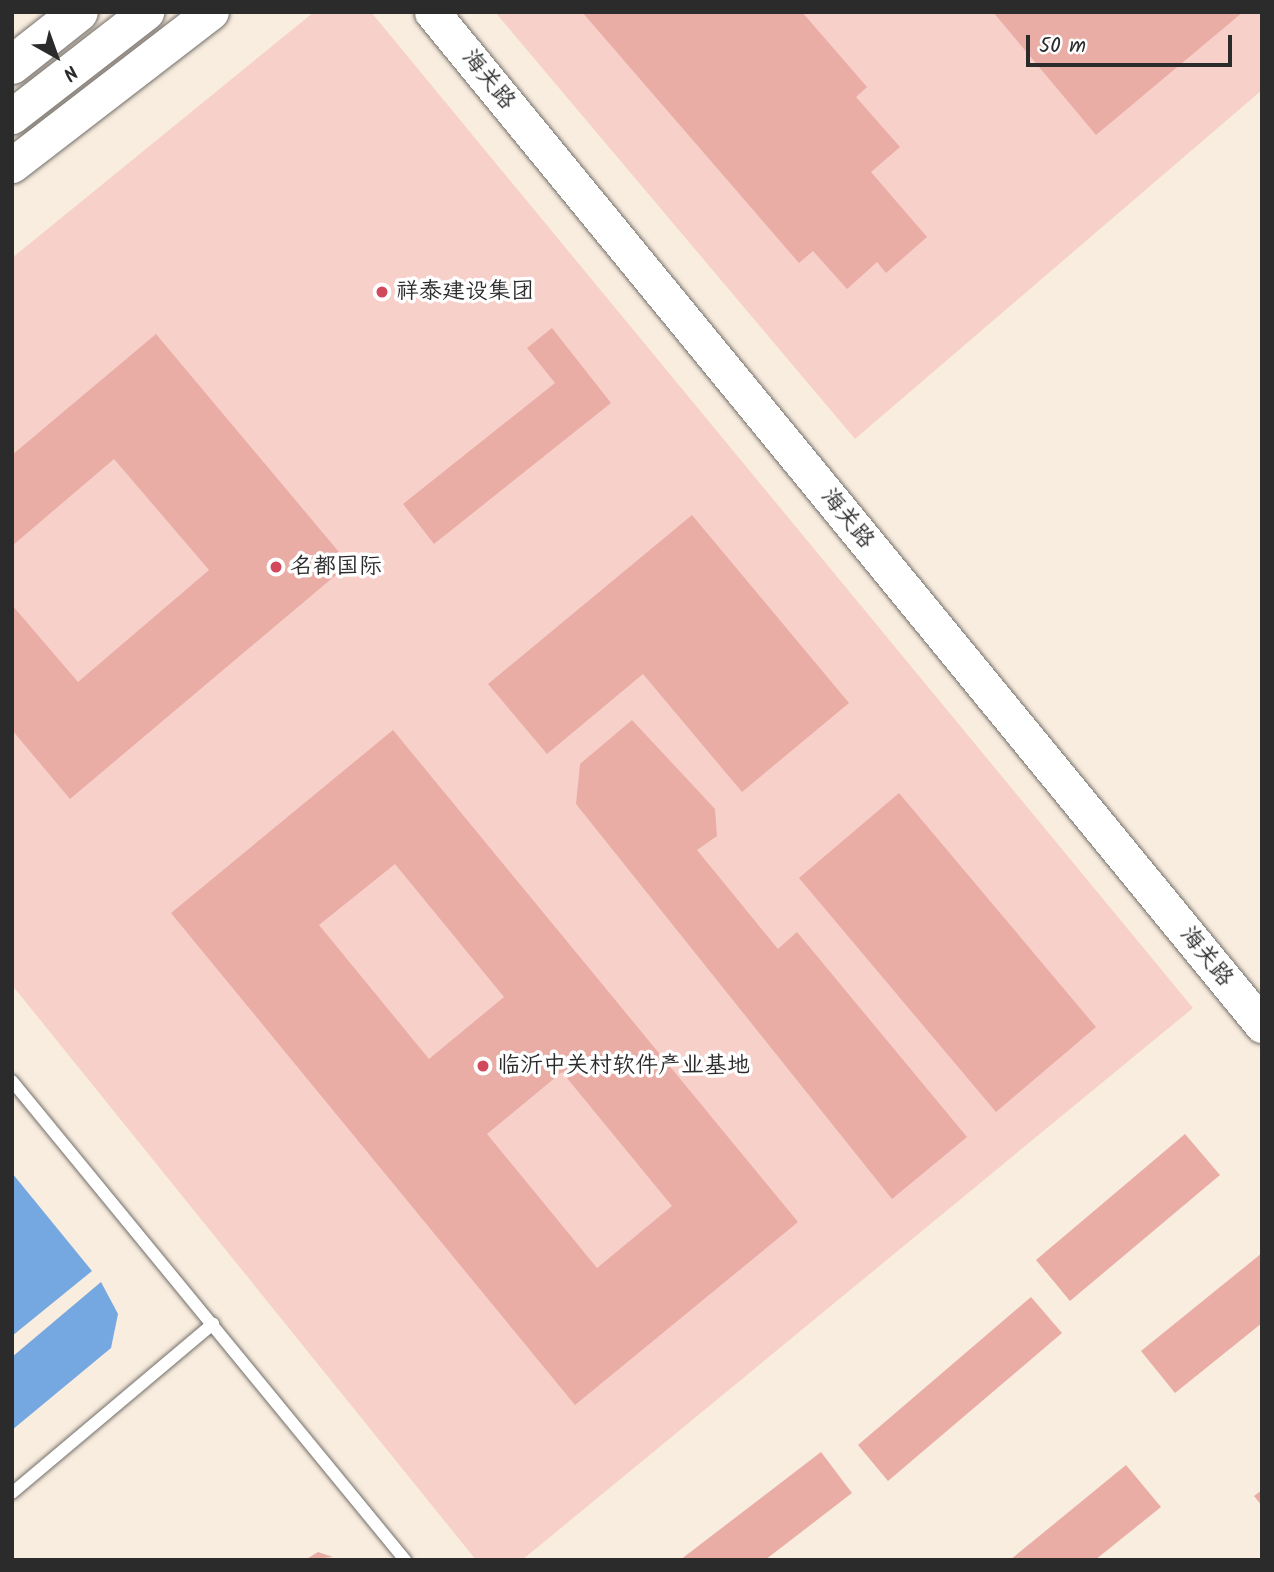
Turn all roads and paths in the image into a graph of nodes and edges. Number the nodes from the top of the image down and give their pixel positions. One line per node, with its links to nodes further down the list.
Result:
1 (79, 12): 5 (highway)
2 (146, 12): 6 (main road)
3 (211, 12): 7 (main road)
4 (432, 12): 8 (main road, 海关路)
5 (12, 65)
6 (12, 116)
7 (12, 165)
8 (1262, 1025)
9 (12, 1081): 10 (lane)
10 (213, 1324): 11 (lane); 12 (lane)
11 (12, 1493)
12 (405, 1560)

